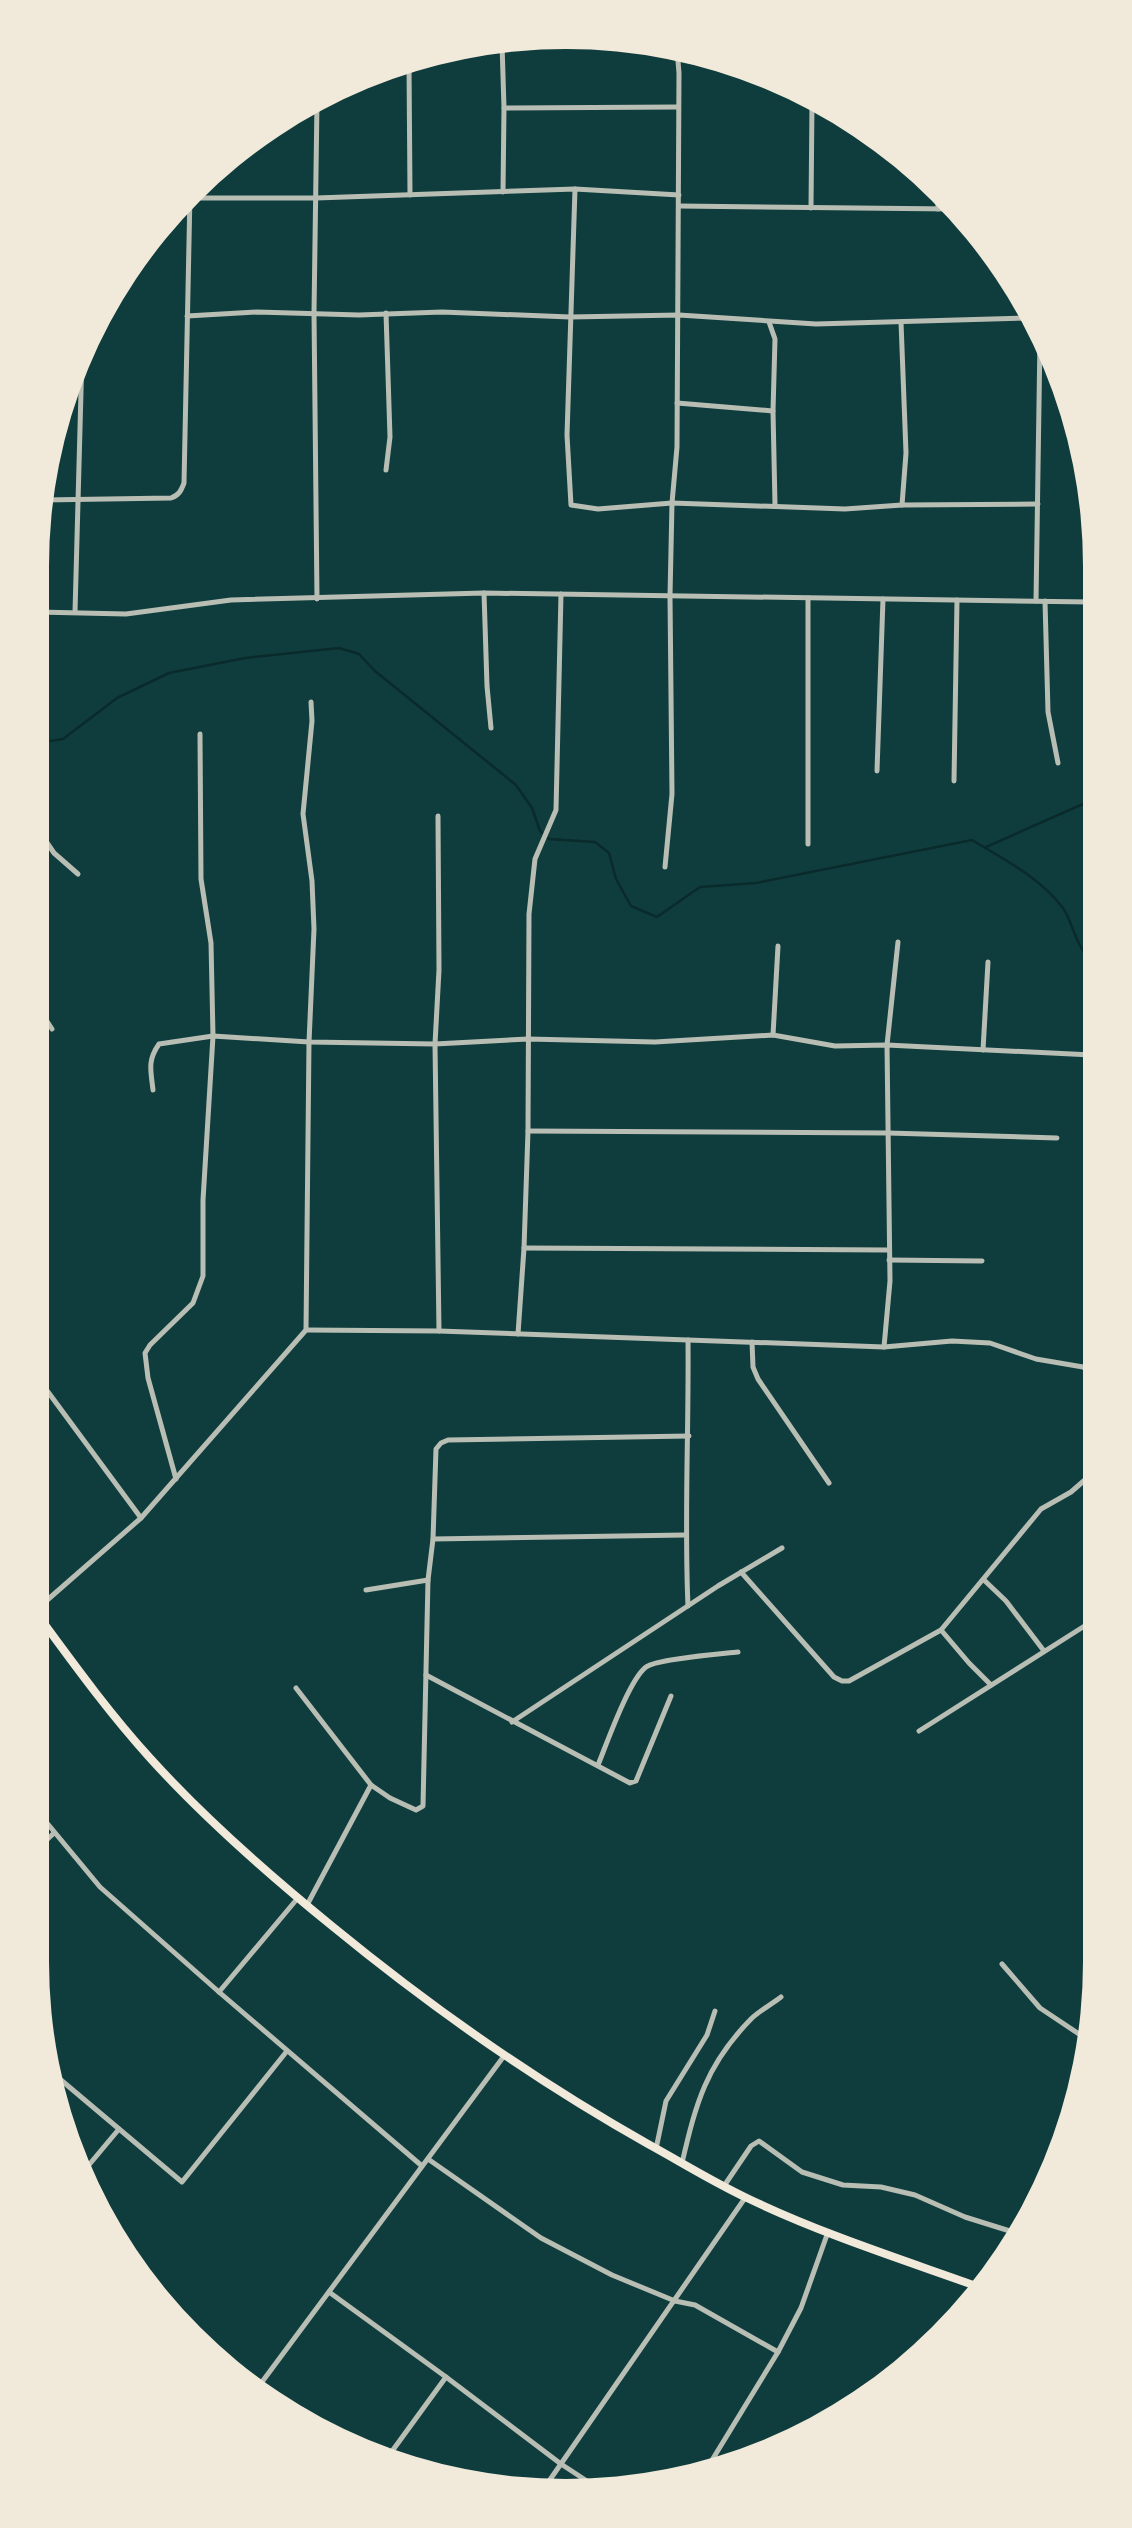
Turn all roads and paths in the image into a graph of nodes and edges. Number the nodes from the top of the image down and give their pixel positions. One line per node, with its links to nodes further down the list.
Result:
1 (502, 53): 5 (street)
2 (677, 61): 4 (street)
3 (409, 73): 10 (street)
4 (678, 107): 5 (street); 11 (street)
5 (504, 108): 9 (street)
6 (812, 111): 15 (street)
7 (317, 113): 13 (street)
8 (575, 189): 9 (street); 11 (street); 22 (street)
9 (503, 192): 10 (street)
10 (410, 195): 13 (street)
11 (679, 195): 14 (street)
12 (204, 196): 13 (street)
13 (316, 198): 18 (street)
14 (679, 206): 15 (street); 20 (street)
15 (811, 208): 16 (street)
16 (938, 209)
17 (189, 212): 21 (street)
18 (314, 313): 19 (street); 21 (street); 41 (street)
19 (386, 313): 22 (street); 30 (street)
20 (679, 315): 22 (street); 24 (street); 28 (street)
21 (187, 316): 32 (street)
22 (570, 317): 33 (street)
23 (1020, 318): 25 (street)
24 (769, 322): 25 (street); 29 (street)
25 (901, 322): 35 (street)
26 (1040, 359): 36 (street)
27 (81, 386): 32 (street)
28 (677, 403): 29 (street); 33 (street)
29 (773, 411): 34 (street)
30 (386, 470)
31 (53, 500): 32 (street)
32 (78, 500): 48 (street)
33 (672, 503): 34 (street); 39 (street)
34 (775, 505): 35 (street)
35 (902, 505): 36 (street)
36 (1038, 505): 44 (street)
37 (484, 593): 38 (street); 41 (street); 50 (street)
38 (561, 594): 39 (street); 67 (street)
39 (670, 596): 40 (street); 58 (street)
40 (808, 598): 42 (street); 56 (street)
41 (317, 599): 48 (street)
42 (883, 599): 43 (street); 53 (street)
43 (957, 600): 44 (street); 54 (street)
44 (1036, 601): 45 (street)
45 (1045, 601): 46 (street); 52 (street)
46 (1083, 602)
47 (49, 612): 48 (street)
48 (75, 612)
49 (312, 702): 68 (street)
50 (491, 728)
51 (200, 734): 66 (street)
52 (1058, 763)
53 (877, 771)
54 (954, 781)
55 (438, 816): 69 (street)
56 (807, 844)
57 (49, 846): 59 (street)
58 (665, 867)
59 (78, 874)
60 (898, 942): 70 (street)
61 (778, 946): 65 (street)
62 (988, 962): 71 (street)
63 (49, 1024): 64 (street)
64 (52, 1029)
65 (773, 1035): 67 (street); 70 (street)
66 (213, 1036): 68 (street); 73 (street); 90 (street)
67 (528, 1039): 69 (street); 74 (street)
68 (309, 1041): 69 (street); 81 (street)
69 (435, 1044): 82 (street)
70 (887, 1045): 71 (street); 75 (street)
71 (983, 1049): 72 (street)
72 (1083, 1055)
73 (153, 1090)
74 (528, 1131): 75 (street); 77 (street)
75 (888, 1133): 76 (street); 78 (street)
76 (1057, 1139)
77 (524, 1248): 78 (street); 83 (street)
78 (889, 1250): 79 (street)
79 (889, 1260): 80 (street); 86 (street)
80 (982, 1261)
81 (306, 1330): 82 (street); 90 (street)
82 (439, 1332): 83 (street)
83 (518, 1334): 84 (street)
84 (688, 1340): 85 (street); 89 (street)
85 (752, 1342): 86 (street); 92 (street)
86 (884, 1347): 87 (street)
87 (1083, 1367)
88 (49, 1393): 93 (street)
89 (689, 1436): 94 (street); 95 (street)
90 (176, 1479): 93 (street)
91 (1083, 1482): 99 (street)
92 (830, 1483)
93 (141, 1518): 101 (street)
94 (685, 1535): 95 (street); 102 (street)
95 (433, 1539): 98 (street)
96 (782, 1548): 97 (street)
97 (741, 1572): 102 (street); 105 (street)
98 (429, 1580): 100 (street); 108 (street)
99 (984, 1580): 105 (street); 106 (street)
100 (366, 1590)
101 (49, 1598)
102 (688, 1606): 112 (street)
103 (1083, 1627): 106 (street)
104 (49, 1630): 119 (highway)
105 (941, 1630): 109 (street)
106 (1044, 1651): 109 (street)
107 (738, 1652): 114 (street)
108 (426, 1675): 112 (street); 115 (street)
109 (991, 1685): 113 (street)
110 (296, 1688): 115 (street)
111 (671, 1696): 114 (street)
112 (512, 1722): 114 (street)
113 (919, 1731)
114 (597, 1765)
115 (371, 1784): 120 (street)
116 (49, 1827): 117 (street)
117 (54, 1833): 118 (street); 122 (street)
118 (49, 1838)
119 (297, 1899): 120 (highway); 122 (street)
120 (307, 1905): 127 (highway)
121 (1002, 1964): 125 (street)
122 (219, 1992): 126 (street)
123 (782, 1997): 132 (street)
124 (715, 2011): 130 (street)
125 (1078, 2033)
126 (287, 2051): 129 (street); 134 (street)
127 (504, 2056): 130 (highway); 131 (street)
128 (64, 2082): 129 (street)
129 (119, 2129): 133 (street)
130 (656, 2148): 132 (highway)
131 (428, 2159): 134 (street); 141 (street)
132 (682, 2163): 135 (highway)
133 (90, 2164)
134 (422, 2166): 140 (street)
135 (724, 2186): 136 (highway); 137 (street)
136 (745, 2198): 138 (highway); 141 (street)
137 (1008, 2230)
138 (828, 2232): 139 (highway); 142 (street)
139 (970, 2284)
140 (329, 2292): 143 (street); 144 (street)
141 (675, 2301): 142 (street); 147 (street)
142 (778, 2352): 146 (street)
143 (446, 2377): 145 (street); 147 (street)
144 (263, 2381)
145 (393, 2449)
146 (714, 2457)
147 (561, 2464): 148 (street); 149 (street)
148 (583, 2478)
149 (551, 2479)

